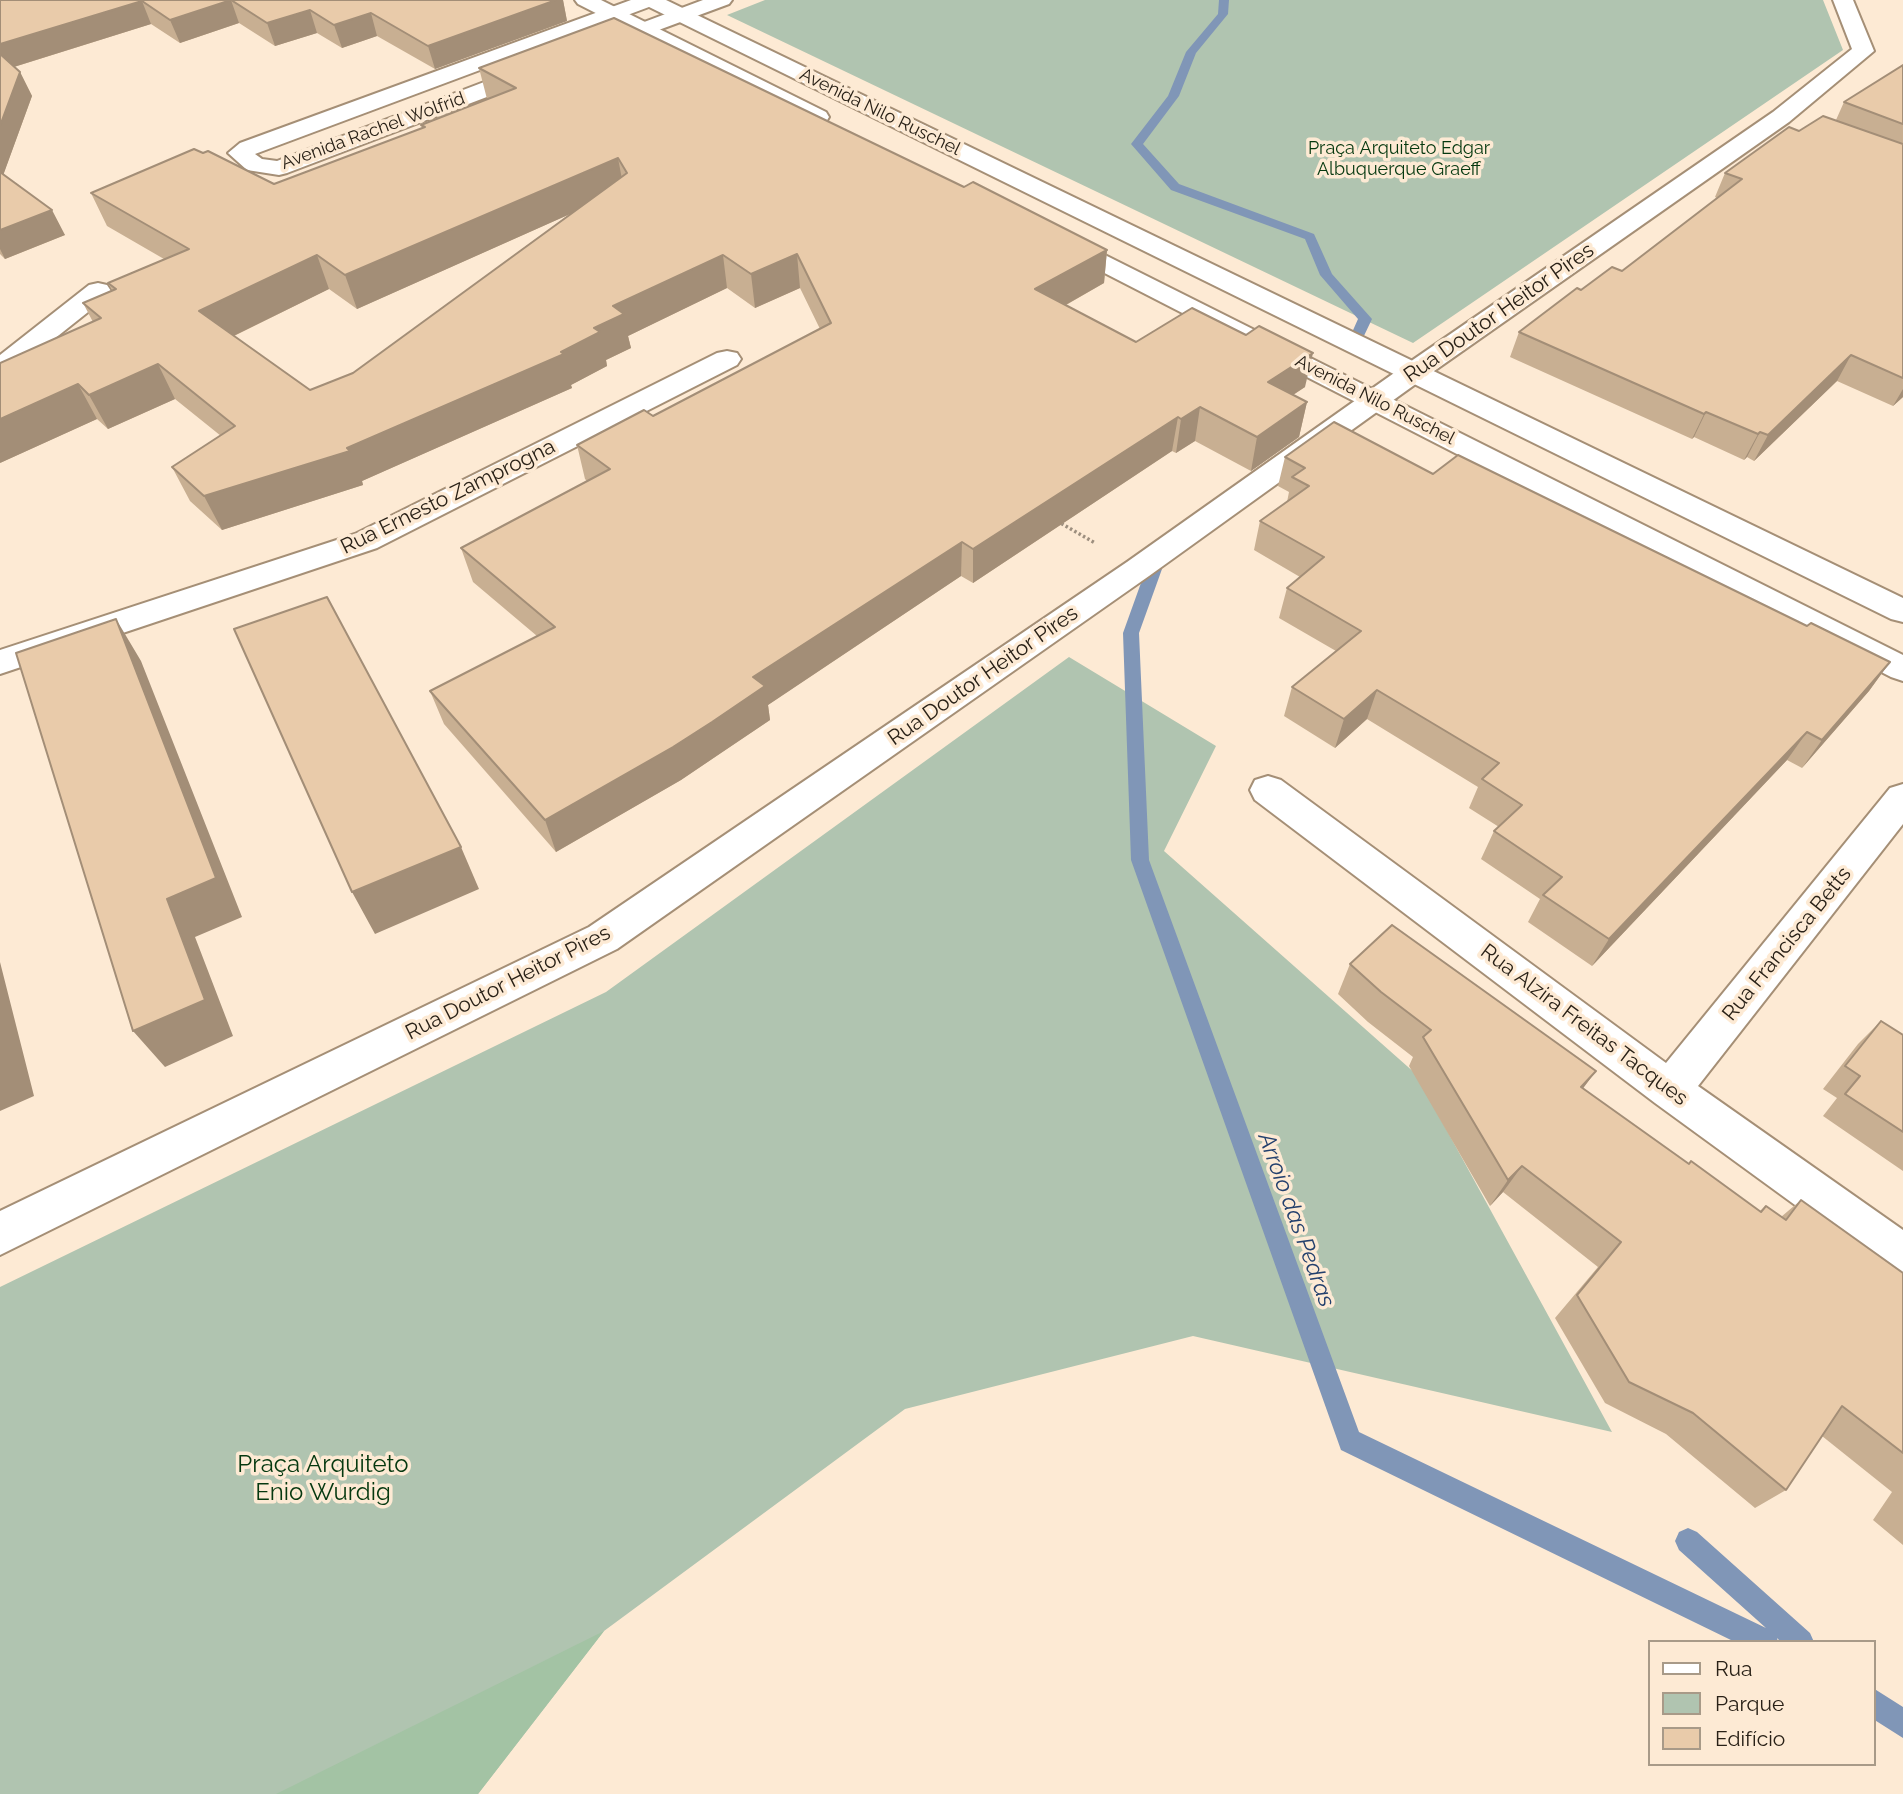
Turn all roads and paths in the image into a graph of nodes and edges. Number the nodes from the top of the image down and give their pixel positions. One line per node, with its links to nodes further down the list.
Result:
1 (585, 0): 5 (street, Avenida Nilo Ruschel)
2 (650, 0): 5 (street, Avenida Rachel Wolfrid); 6 (street, Avenida Nilo Ruschel)
3 (722, 0): 6 (street)
4 (1843, 0): 10 (street, Rua Doutor Heitor Pires)
5 (612, 14): 7 (street, Avenida Nilo Ruschel); 9 (street, Avenida Rachel Wolfrid)
6 (681, 15): 7 (street); 13 (street, Avenida Nilo Ruschel)
7 (643, 29): 8 (street); 12 (street, Avenida Nilo Ruschel)
8 (578, 54)
9 (552, 64)
10 (1781, 117): 11 (street); 19 (street, Rua Doutor Heitor Pires)
11 (1805, 127)
12 (838, 128)
13 (1011, 176): 14 (street); 19 (street, Avenida Nilo Ruschel)
14 (982, 191)
15 (1033, 227): 20 (street, Avenida Nilo Ruschel)
16 (98, 291): 18 (street)
17 (727, 359): 24 (street, Rua Ernesto Zamprogna)
18 (0, 368)
19 (1414, 372): 20 (street, Rua Doutor Heitor Pires); 23 (street, Avenida Nilo Ruschel)
20 (1374, 400): 22 (street, Rua Doutor Heitor Pires); 25 (street, Avenida Nilo Ruschel)
21 (1055, 519): 22 (path)
22 (1138, 569): 29 (street, Rua Doutor Heitor Pires)
23 (1903, 611)
24 (0, 662)
25 (1903, 669)
26 (1268, 790): 28 (street, Rua Alzira Freitas Tacques)
27 (1903, 798): 28 (street, Rua Francisca Betts)
28 (1670, 1090): 30 (street, Rua Alzira Freitas Tacques)
29 (0, 1234)
30 (1903, 1257)

